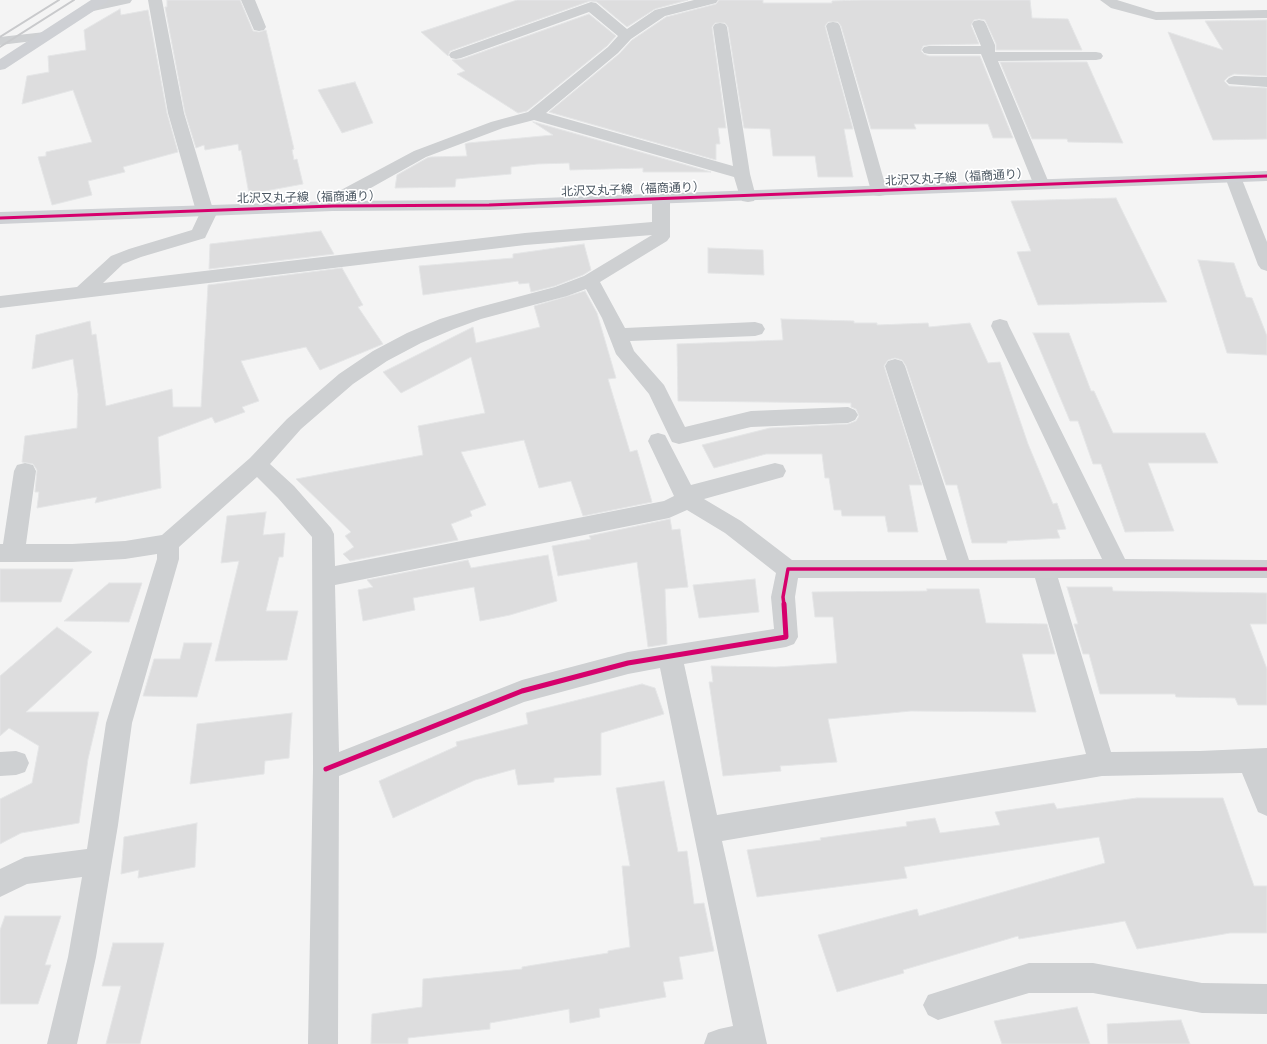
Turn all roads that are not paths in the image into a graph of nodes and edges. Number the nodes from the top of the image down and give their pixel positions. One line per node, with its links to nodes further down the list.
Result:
1 (101, 0): 8 (street)
2 (125, 0): 8 (street)
3 (155, 0): 33 (street)
4 (248, 0): 12 (street)
5 (711, 0): 15 (street)
6 (1107, 0): 9 (street)
7 (590, 3): 15 (street); 19 (street)
8 (89, 8): 14 (street)
9 (1267, 14)
10 (978, 24): 18 (street)
11 (833, 26): 29 (street)
12 (259, 27)
13 (720, 27): 25 (street)
14 (45, 36): 16 (street); 21 (street)
15 (626, 36): 24 (street)
16 (0, 41)
17 (929, 50): 18 (street)
18 (988, 53): 20 (street); 28 (street)
19 (456, 55)
20 (1096, 56)
21 (0, 66)
22 (1234, 81): 23 (street)
23 (1267, 82)
24 (534, 115): 25 (street); 32 (street)
25 (742, 174): 30 (street)
26 (1267, 176): 27 (street, 北沢又丸子線（福商通り）)
27 (1233, 177): 28 (street, 北沢又丸子線（福商通り）); 36 (street)
28 (1041, 183): 29 (street, 北沢又丸子線（福商通り）)
29 (879, 191): 30 (street, 北沢又丸子線（福商通り）)
30 (748, 197): 31 (street, 北沢又丸子線（福商通り）)
31 (661, 199): 32 (street, 北沢又丸子線（福商通り）); 35 (street)
32 (333, 206): 33 (street, 北沢又丸子線（福商通り）)
33 (207, 211): 34 (street, 北沢又丸子線（福商通り）); 38 (street)
34 (0, 218)
35 (661, 228): 37 (street); 38 (street)
36 (1267, 265)
37 (590, 280): 42 (street); 46 (street)
38 (82, 292): 39 (street)
39 (0, 302)
40 (1000, 326): 52 (street)
41 (755, 329): 42 (street)
42 (619, 335): 44 (street)
43 (895, 366): 56 (street)
44 (848, 415)
45 (658, 441): 49 (street)
46 (257, 464): 50 (street); 57 (street)
47 (25, 471): 51 (street)
48 (775, 471): 49 (street)
49 (687, 499): 53 (street); 57 (street)
50 (168, 544): 51 (street); 64 (street)
51 (7, 553)
52 (1118, 568): 54 (street); 55 (street)
53 (788, 569): 56 (street); 58 (street)
54 (1044, 569): 56 (street); 60 (street)
55 (1267, 569)
56 (961, 570)
57 (324, 578): 61 (street)
58 (670, 656): 61 (street); 63 (street)
59 (1258, 760): 60 (street); 62 (street)
60 (1102, 764): 63 (street)
61 (326, 769): 70 (street)
62 (1267, 803)
63 (707, 830): 68 (street)
64 (98, 861): 65 (street); 69 (street)
65 (0, 883)
66 (1267, 999): 67 (street)
67 (938, 1005)
68 (751, 1041): 71 (street)
69 (62, 1044)
70 (323, 1044)
71 (719, 1044)

